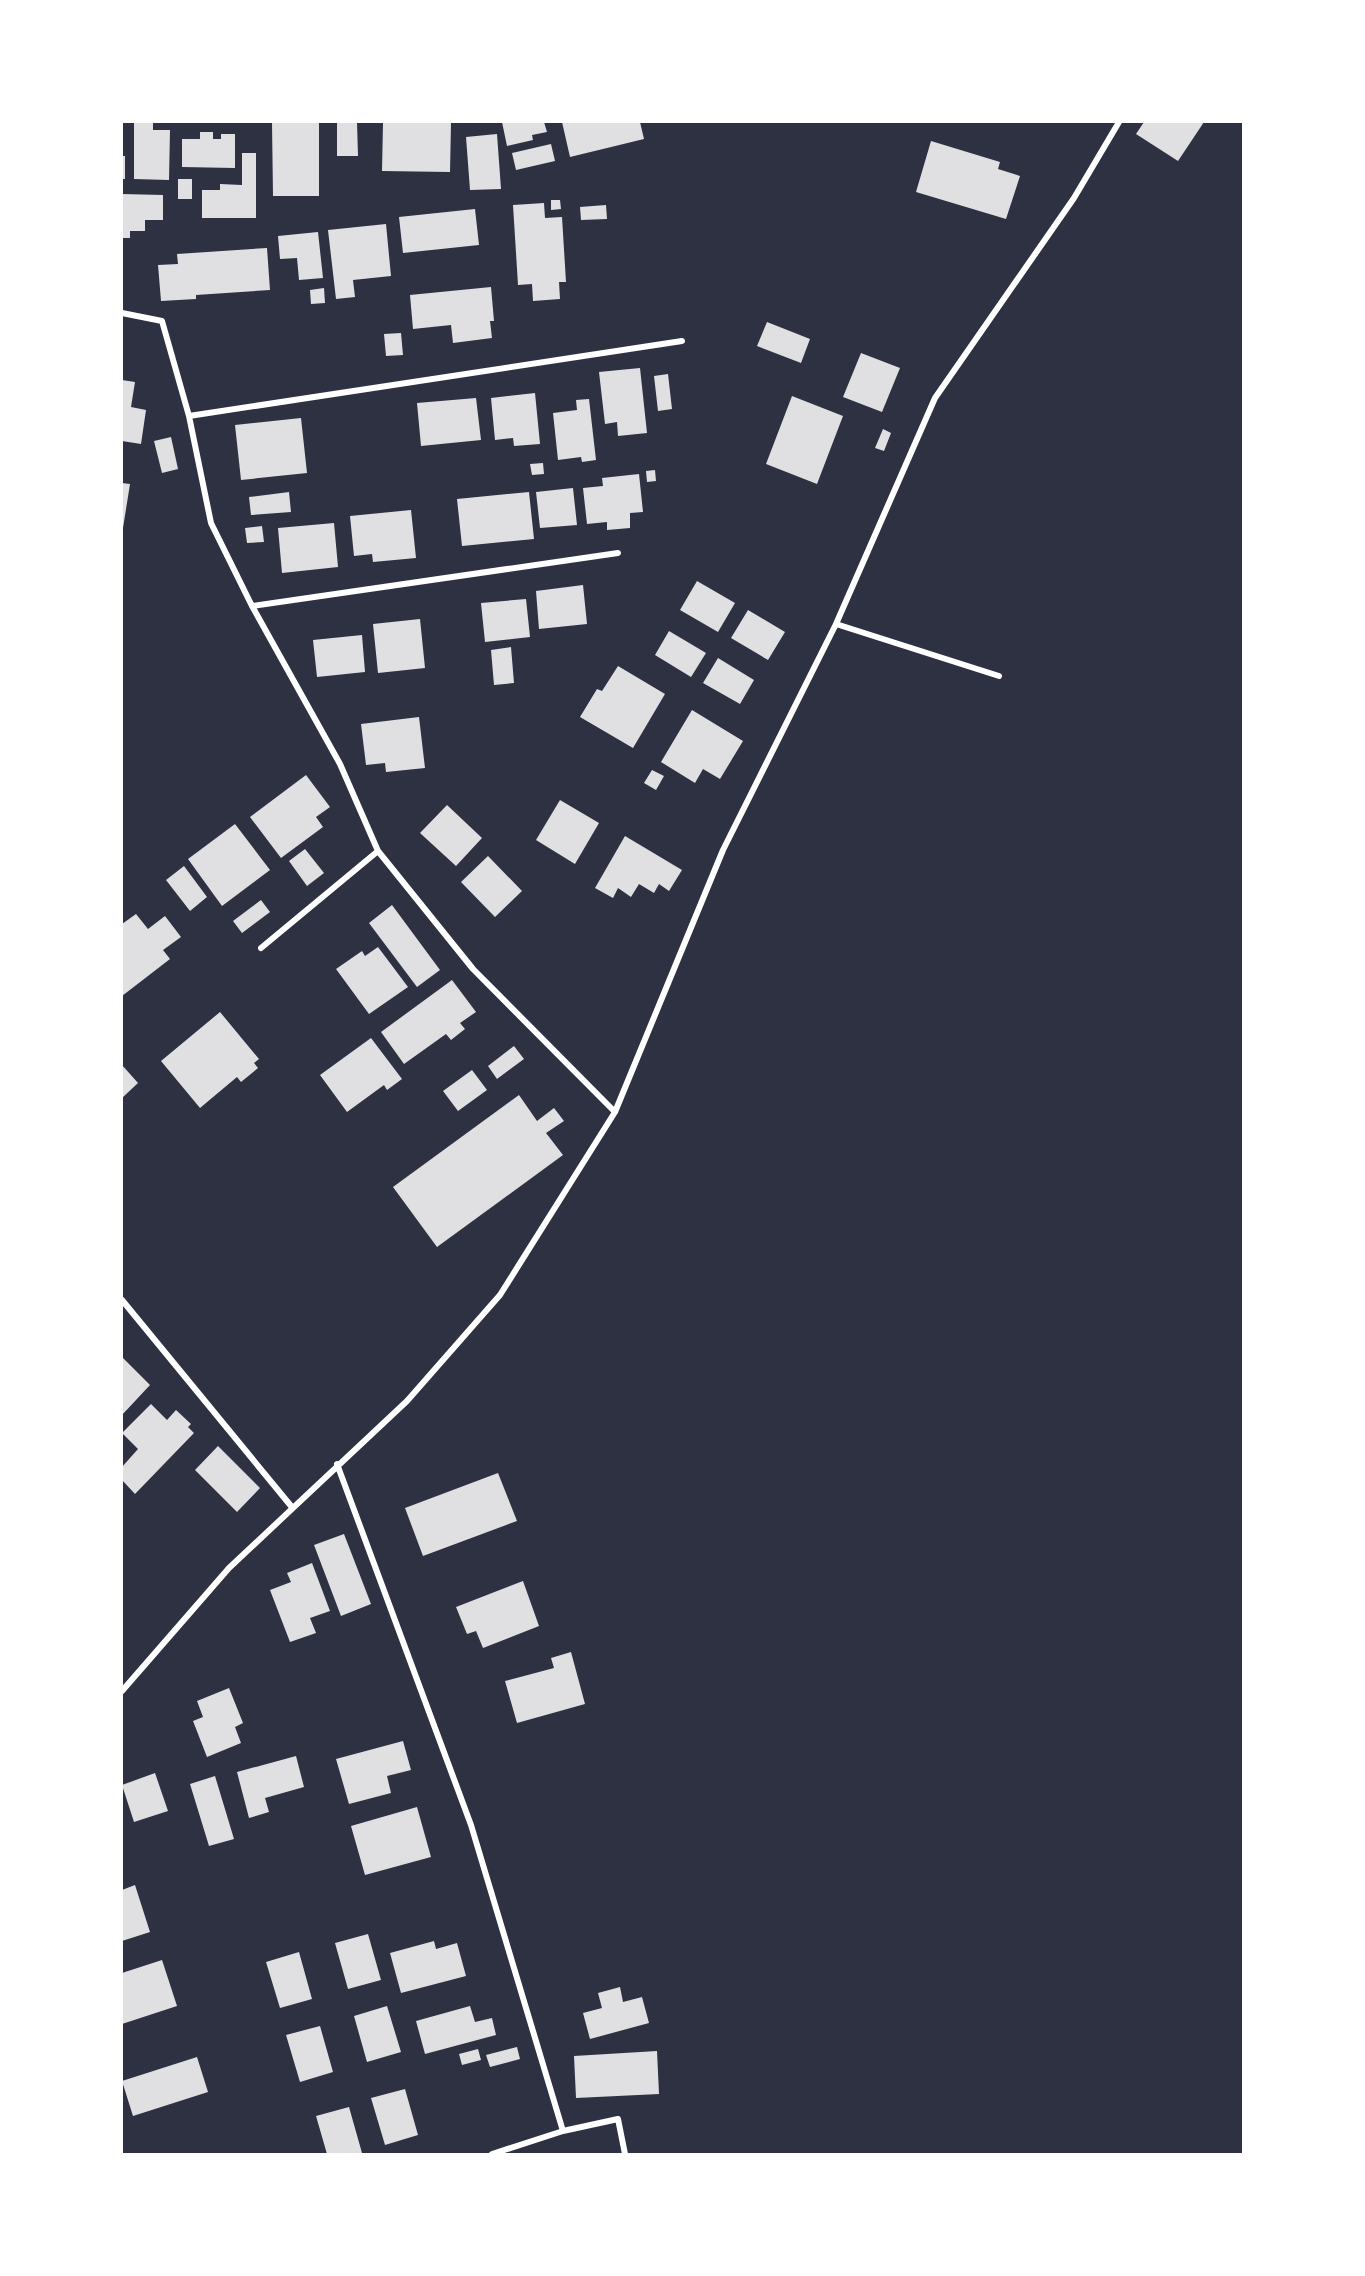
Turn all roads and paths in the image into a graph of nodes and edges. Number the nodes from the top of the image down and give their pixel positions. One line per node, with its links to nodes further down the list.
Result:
1 (1119, 122): 7 (street)
2 (122, 313): 4 (street)
3 (682, 341): 4 (street)
4 (189, 416): 6 (street)
5 (618, 553): 6 (street)
6 (252, 606): 9 (street)
7 (836, 624): 8 (street); 11 (street)
8 (999, 676)
9 (378, 851): 10 (street); 11 (street)
10 (261, 948)
11 (615, 1112): 13 (street)
12 (122, 1300): 14 (street)
13 (337, 1464): 14 (street); 16 (street)
14 (291, 1506): 15 (street)
15 (122, 1691)
16 (563, 2131): 17 (street); 18 (street)
17 (492, 2154)
18 (625, 2154)

